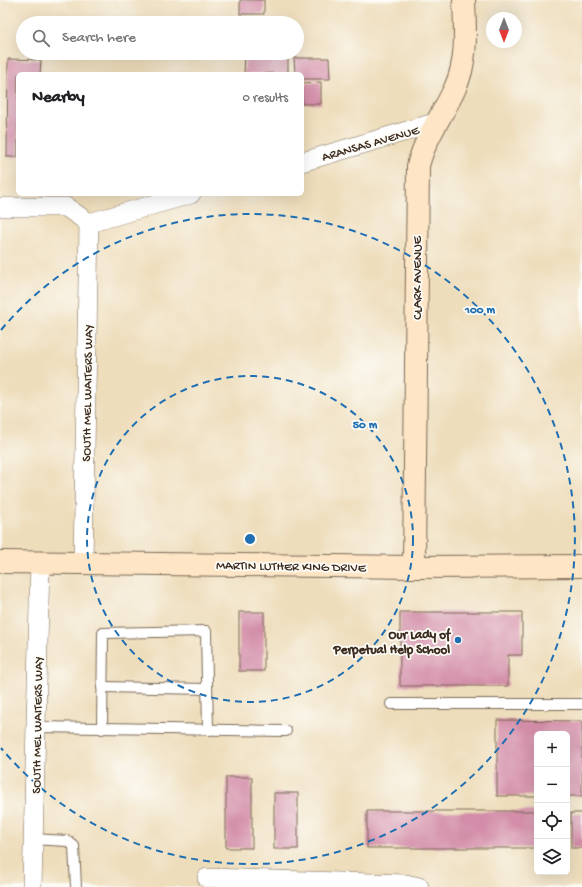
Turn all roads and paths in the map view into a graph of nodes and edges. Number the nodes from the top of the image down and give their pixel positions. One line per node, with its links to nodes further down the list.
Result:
1 (464, 0): 2 (main road, CLARK AVENUE)
2 (437, 122): 3 (street, ARANSAS AVENUE); 11 (main road, CLARK AVENUE)
3 (304, 161)
4 (183, 196): 6 (street)
5 (0, 207): 6 (street)
6 (89, 223): 9 (street, SOUTH MEL WAITERS WAY)
7 (0, 562): 8 (main road, MARTIN LUTHER KING DRIVE)
8 (40, 563): 9 (main road, MARTIN LUTHER KING DRIVE); 16 (street, SOUTH MEL WAITERS WAY)
9 (83, 563): 11 (main road, MARTIN LUTHER KING DRIVE)
10 (582, 566): 11 (main road, MARTIN LUTHER KING DRIVE)
11 (414, 567)
12 (102, 687): 13 (lane); 13 (lane); 17 (lane)
13 (207, 689): 18 (lane)
14 (391, 704): 15 (lane)
15 (582, 704)
16 (36, 728): 17 (lane); 20 (street, SOUTH MEL WAITERS WAY)
17 (102, 729): 18 (lane)
18 (208, 730): 19 (lane)
19 (286, 732)
20 (33, 839): 22 (street, SOUTH MEL WAITERS WAY); 23 (lane)
21 (207, 878): 24 (street)
22 (32, 887)
23 (76, 887)
24 (419, 887)

